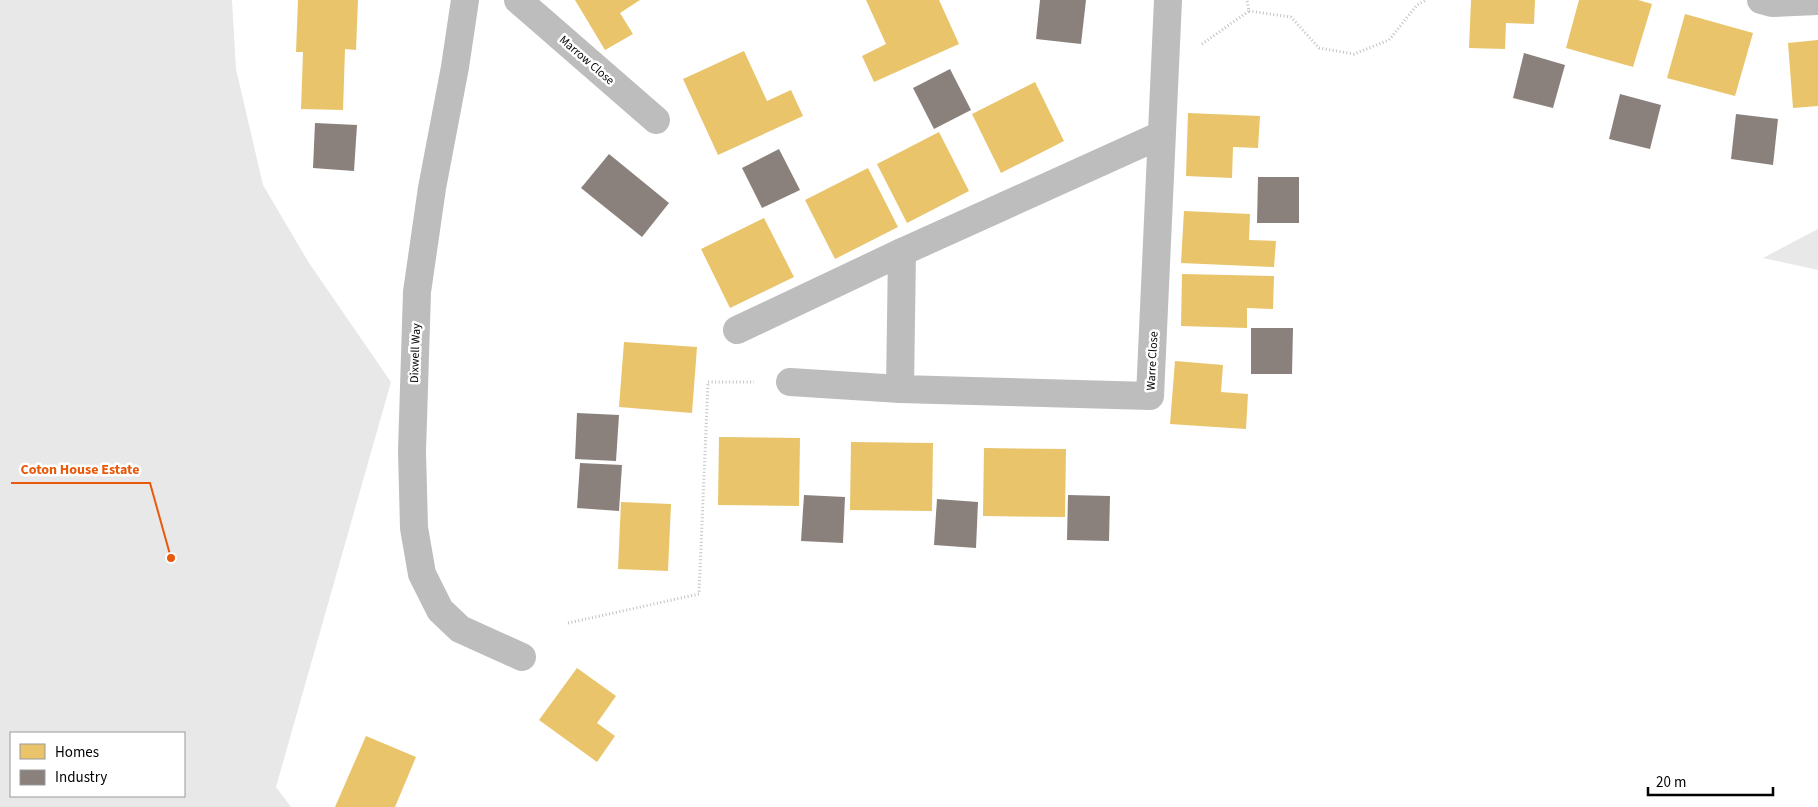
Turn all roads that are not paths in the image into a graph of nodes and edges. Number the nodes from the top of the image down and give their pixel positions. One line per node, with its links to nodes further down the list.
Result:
1 (465, 0): 12 (street, Dixwell Way)
2 (518, 0): 6 (street, Marrow Close)
3 (1168, 0): 7 (street, Warre Close)
4 (1761, 0): 5 (street)
5 (1818, 1)
6 (656, 120)
7 (1161, 135): 8 (street); 11 (street, Warre Close)
8 (902, 252): 9 (street); 11 (street)
9 (737, 330)
10 (790, 382): 11 (street, Warre Close)
11 (900, 389)
12 (522, 657)

